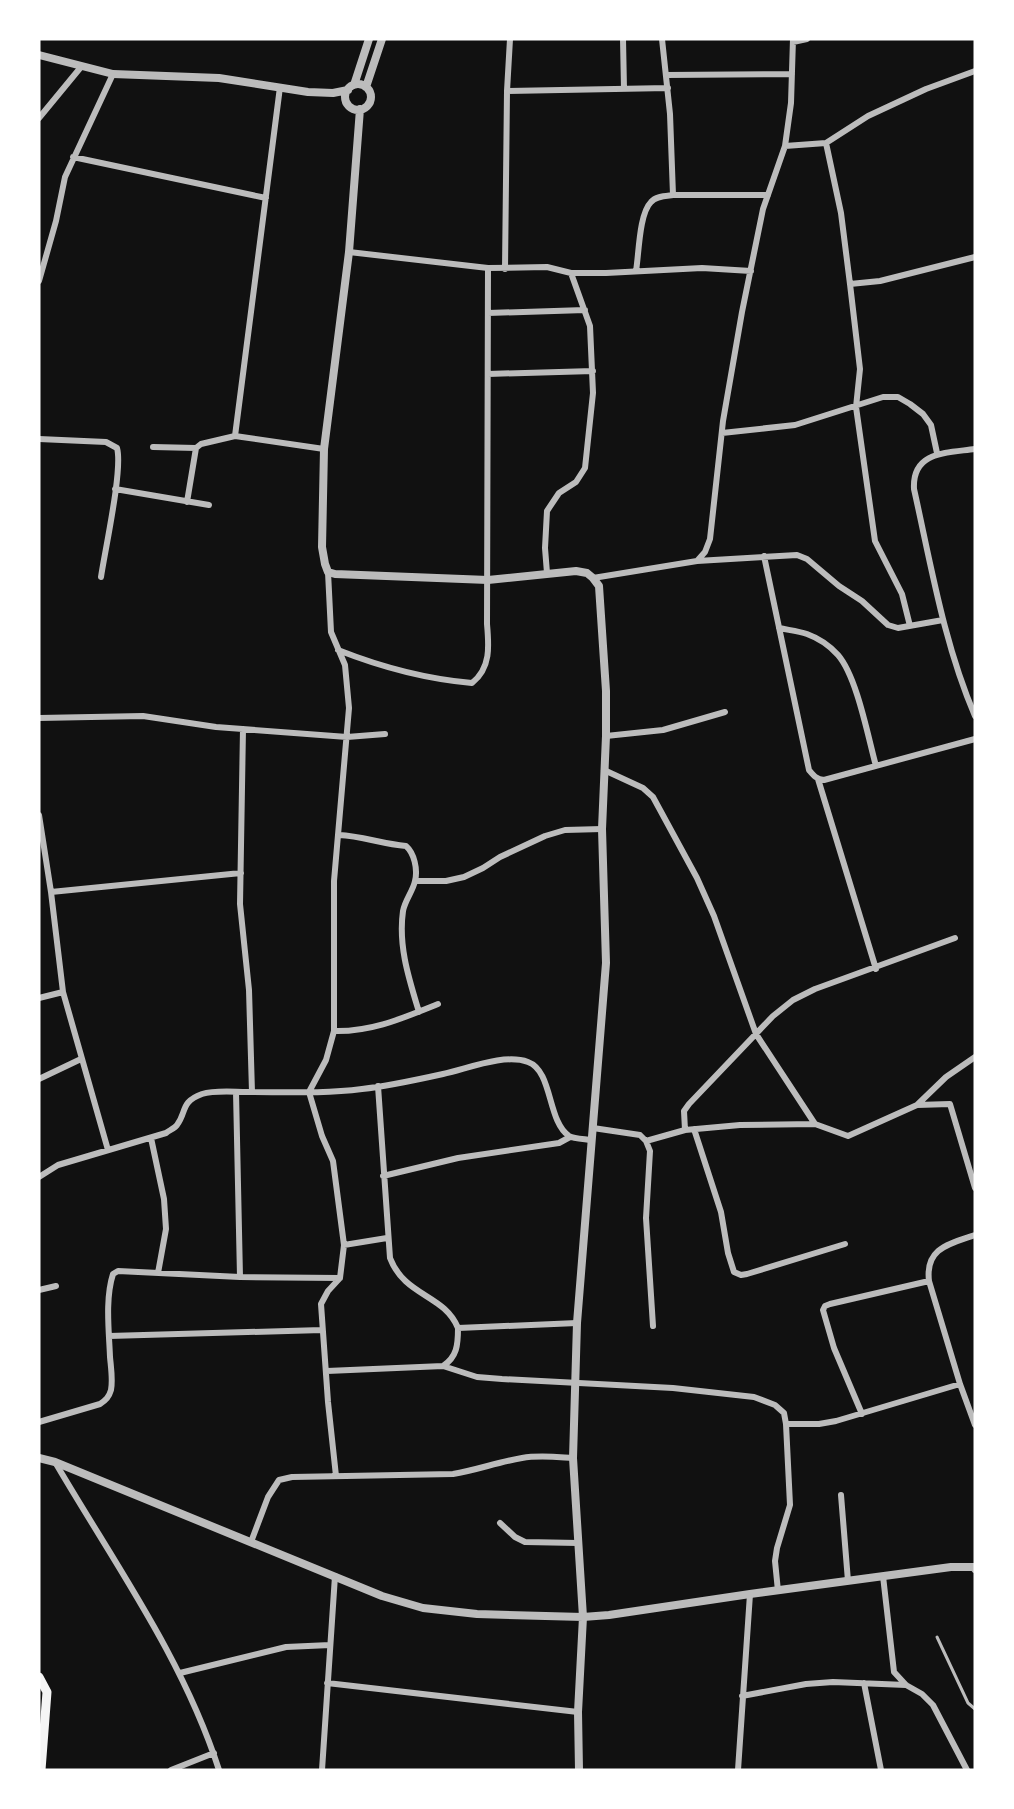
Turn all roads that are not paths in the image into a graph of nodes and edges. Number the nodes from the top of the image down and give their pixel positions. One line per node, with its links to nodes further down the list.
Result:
1 (369, 39): 15 (street)
2 (382, 39): 16 (street)
3 (510, 39): 19 (street)
4 (623, 39): 18 (street)
5 (662, 39): 13 (street)
6 (807, 39): 7 (street)
7 (793, 40): 12 (street)
8 (40, 57): 9 (street)
9 (81, 66): 11 (street); 21 (street)
10 (975, 71): 22 (street)
11 (114, 74): 14 (street); 24 (street)
12 (792, 74): 13 (street); 23 (street)
13 (666, 75): 17 (street)
14 (280, 87): 15 (street); 27 (street)
15 (351, 87): 16 (street); 20 (street)
16 (366, 87): 20 (street)
17 (668, 88): 18 (street); 25 (street)
18 (624, 89): 19 (street)
19 (507, 91): 31 (street)
20 (360, 110): 28 (street)
21 (39, 118)
22 (826, 143): 23 (street); 36 (street)
23 (785, 146): 26 (street)
24 (73, 157): 27 (street); 35 (street)
25 (673, 195): 26 (street); 33 (street)
26 (768, 195): 32 (street)
27 (266, 198): 43 (street)
28 (349, 252): 30 (street); 48 (street)
29 (975, 257): 36 (street)
30 (488, 268): 31 (street); 38 (street)
31 (505, 269): 34 (street)
32 (751, 270): 33 (street); 42 (street)
33 (636, 271): 34 (street)
34 (571, 273): 37 (street)
35 (39, 281)
36 (850, 284): 41 (street)
37 (585, 310): 38 (street); 39 (street)
38 (488, 313): 40 (street)
39 (593, 371): 40 (street); 56 (street)
40 (488, 374): 59 (street)
41 (856, 406): 42 (street); 49 (street); 61 (street)
42 (722, 433): 54 (street)
43 (235, 436): 46 (street); 48 (street)
44 (39, 438): 50 (street)
45 (153, 447): 46 (street)
46 (196, 448): 51 (street)
47 (975, 448): 49 (street)
48 (324, 449): 55 (street)
49 (938, 453): 60 (street)
50 (115, 489): 51 (street); 57 (street)
51 (187, 502): 52 (street)
52 (209, 505)
53 (764, 556): 54 (street); 61 (street); 62 (street)
54 (697, 561): 58 (street)
55 (328, 572): 59 (street); 63 (street)
56 (547, 573): 58 (street); 59 (street)
57 (101, 576)
58 (593, 578): 69 (street)
59 (488, 580): 63 (street)
60 (944, 620): 61 (street); 65 (street)
61 (910, 626)
62 (779, 628): 72 (street); 74 (street)
63 (337, 650): 70 (street)
64 (725, 712): 69 (street)
65 (975, 716)
66 (39, 718): 67 (street)
67 (243, 729): 70 (street); 78 (street)
68 (386, 734): 70 (street)
69 (606, 736): 73 (street)
70 (347, 737): 77 (street)
71 (975, 739): 72 (street)
72 (876, 766): 74 (street)
73 (604, 770): 76 (street); 88 (street)
74 (818, 780): 82 (street)
75 (39, 815): 80 (street)
76 (602, 829): 79 (street); 98 (street)
77 (339, 835): 79 (street); 87 (street)
78 (241, 873): 80 (street); 94 (street)
79 (415, 880): 86 (street)
80 (51, 892): 83 (street)
81 (956, 938): 82 (street)
82 (876, 969): 88 (street)
83 (63, 992): 84 (street); 90 (street)
84 (39, 998)
85 (438, 1004): 86 (street)
86 (419, 1012): 87 (street)
87 (334, 1031): 95 (street)
88 (756, 1034): 97 (street); 100 (street)
89 (975, 1057): 96 (street)
90 (81, 1059): 91 (street); 105 (street)
91 (39, 1079)
92 (378, 1086): 95 (street); 101 (street); 106 (street)
93 (236, 1092): 94 (street); 102 (street); 114 (street)
94 (252, 1092): 95 (street)
95 (309, 1092): 112 (street)
96 (917, 1105): 97 (street); 108 (street)
97 (815, 1124): 99 (street)
98 (593, 1128): 103 (street); 104 (street)
99 (694, 1129): 100 (street); 111 (street)
100 (685, 1130): 104 (street)
101 (570, 1137): 103 (street); 106 (street)
102 (151, 1138): 105 (street); 113 (street)
103 (591, 1140): 119 (street)
104 (646, 1142): 120 (street)
105 (108, 1150): 107 (street)
106 (383, 1176): 110 (street)
107 (39, 1177)
108 (975, 1188)
109 (975, 1235): 116 (street)
110 (387, 1238): 112 (street); 121 (street)
111 (845, 1244)
112 (344, 1245): 115 (street)
113 (158, 1273): 114 (street); 123 (street)
114 (240, 1277): 115 (street)
115 (340, 1278): 122 (street)
116 (930, 1281): 127 (street); 128 (street)
117 (56, 1286): 118 (street)
118 (39, 1290)
119 (577, 1323): 121 (street); 126 (street)
120 (653, 1326)
121 (458, 1328): 124 (street)
122 (322, 1330): 123 (street); 125 (street)
123 (109, 1335): 129 (street)
124 (443, 1366): 125 (street); 126 (street)
125 (327, 1371): 135 (street)
126 (575, 1384): 130 (street); 133 (street)
127 (960, 1384): 128 (street); 131 (street)
128 (862, 1414): 130 (street)
129 (39, 1422)
130 (786, 1424): 144 (street)
131 (975, 1425)
132 (39, 1458): 134 (street)
133 (573, 1458): 135 (street); 139 (street)
134 (55, 1462): 138 (street); 149 (street)
135 (336, 1476): 138 (street)
136 (841, 1495): 143 (street)
137 (500, 1523): 139 (street)
138 (251, 1542): 141 (street)
139 (578, 1543): 146 (street)
140 (974, 1567): 142 (street)
141 (335, 1576): 146 (street); 148 (street)
142 (883, 1576): 143 (street); 153 (street)
143 (848, 1581): 144 (street)
144 (778, 1591): 145 (street)
145 (750, 1594): 146 (street); 154 (street)
146 (583, 1617): 156 (street)
147 (937, 1637): 155 (lane)
148 (330, 1645): 149 (street); 151 (street)
149 (180, 1673): 157 (street)
150 (39, 1677): 158 (main road)
151 (327, 1683): 156 (street); 161 (street)
152 (864, 1683): 153 (street); 154 (street); 164 (street)
153 (906, 1685): 165 (street)
154 (742, 1696): 163 (street)
155 (975, 1709)
156 (578, 1712): 162 (street)
157 (214, 1754): 159 (street); 160 (street)
158 (41, 1770)
159 (171, 1770)
160 (219, 1770)
161 (322, 1770)
162 (579, 1770)
163 (738, 1770)
164 (881, 1770)
165 (967, 1770)

